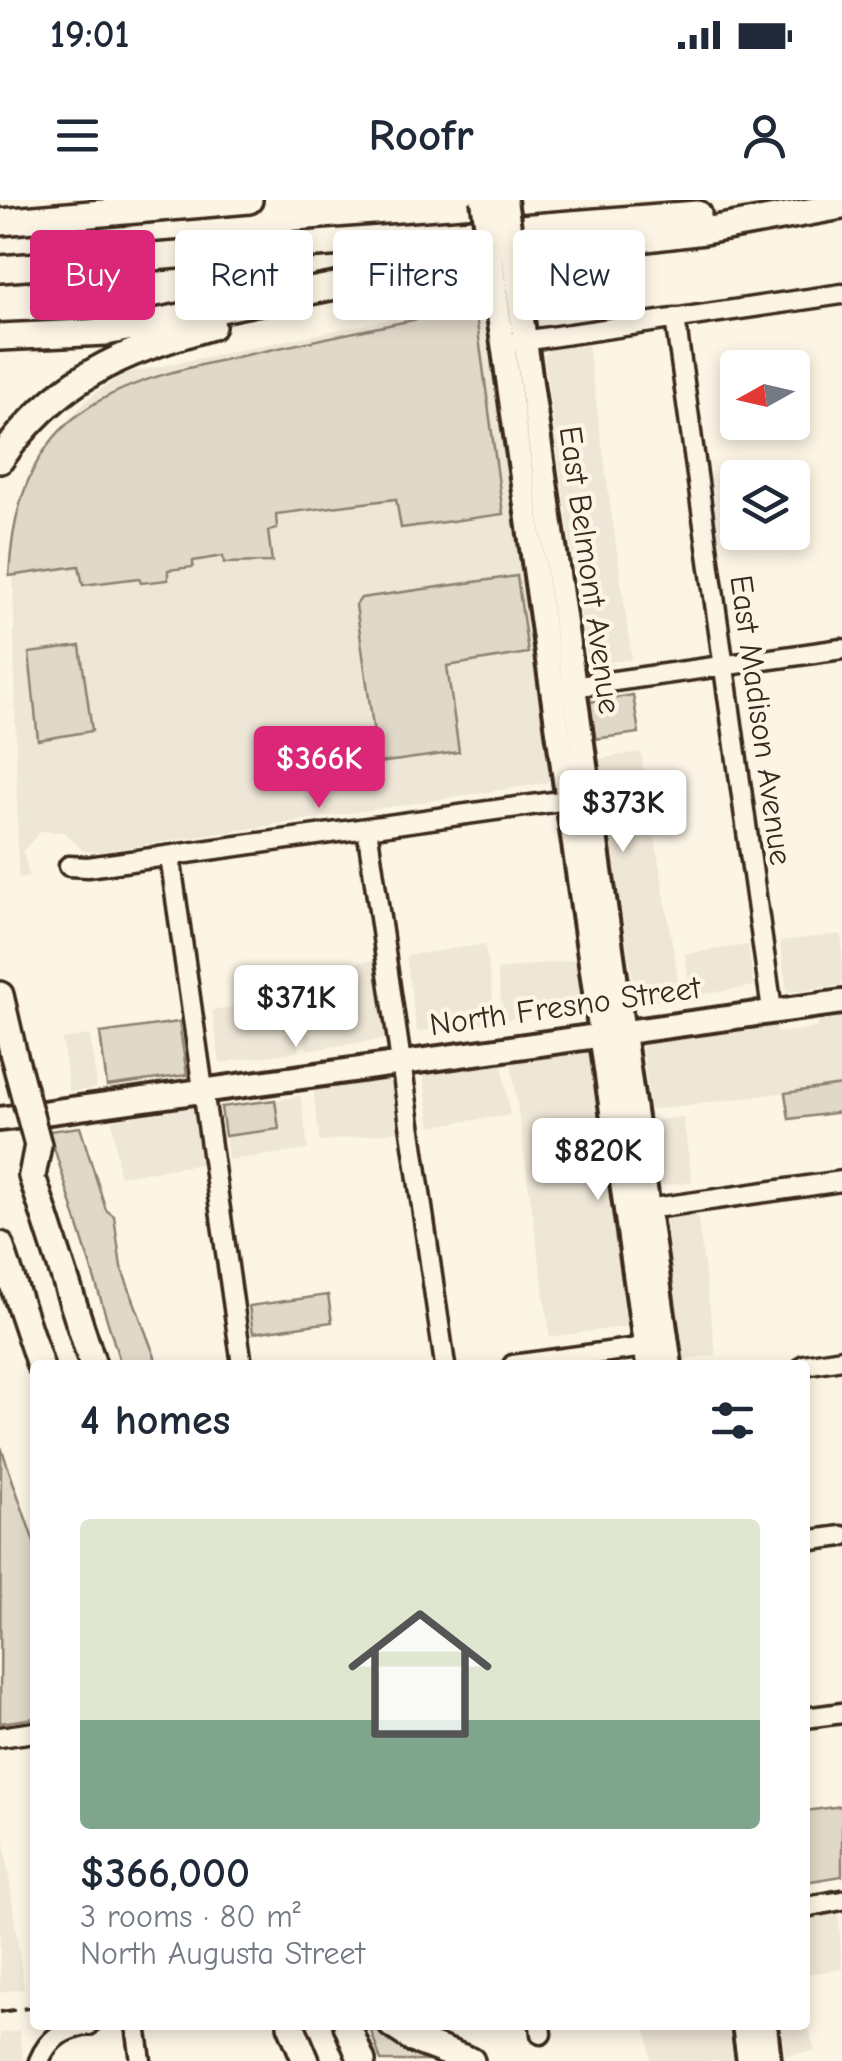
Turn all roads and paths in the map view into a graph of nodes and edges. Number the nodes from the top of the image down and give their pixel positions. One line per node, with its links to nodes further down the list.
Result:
1 (249, 200): 5 (highway)
2 (483, 200): 8 (main road, East Belmont Avenue, bridge)
3 (505, 200): 8 (main road, East Belmont Avenue, bridge)
4 (842, 204): 6 (highway); 7 (highway)
5 (0, 220)
6 (493, 256)
7 (0, 268)
8 (506, 286): 14 (main road, East Belmont Avenue)
9 (333, 288): 13 (highway)
10 (333, 291): 15 (highway)
11 (842, 294): 12 (street)
12 (676, 318): 14 (street); 17 (street, East Madison Avenue)
13 (2, 337)
14 (514, 342): 18 (main road, East Belmont Avenue)
15 (0, 460)
16 (842, 649): 17 (street)
17 (724, 666): 18 (street); 25 (street, East Madison Avenue)
18 (562, 689): 19 (main road, East Belmont Avenue); 26 (main road, East Belmont Avenue)
19 (567, 800): 20 (street); 26 (main road, East Belmont Avenue)
20 (368, 828): 21 (street); 27 (street)
21 (170, 856): 22 (street); 29 (street)
22 (69, 866)
23 (0, 995): 28 (highway)
24 (842, 1002): 25 (main road, North Fresno Street)
25 (772, 1010): 26 (main road, North Fresno Street)
26 (610, 1032): 27 (main road, North Fresno Street); 32 (main road, East Belmont Avenue); 34 (main road, East Belmont Avenue)
27 (401, 1061): 29 (main road, North Fresno Street); 38 (street)
28 (7, 1064): 36 (highway, bridge)
29 (202, 1090): 30 (main road, North Fresno Street); 37 (street)
30 (0, 1119)
31 (842, 1181): 32 (street)
32 (647, 1209): 40 (main road, East Belmont Avenue)
33 (0, 1245): 35 (highway)
34 (646, 1356): 39 (street)
35 (38, 1360)
36 (91, 1360)
37 (241, 1360)
38 (444, 1360)
39 (587, 1360)
40 (669, 1360)
41 (842, 1360): 42 (street)
42 (810, 1364)
43 (842, 1536): 44 (street)
44 (810, 1540)
45 (842, 1713): 46 (street)
46 (810, 1717)
47 (30, 1733): 48 (street)
48 (0, 1737)
49 (842, 1900): 50 (street)
50 (810, 1905)
51 (72, 2030): 58 (street)
52 (137, 2030): 59 (street)
53 (292, 2030): 60 (highway)
54 (349, 2030): 61 (highway)
55 (399, 2030): 62 (highway)
56 (745, 2030): 63 (main road)
57 (765, 2030): 64 (main road)
58 (39, 2061)
59 (141, 2061)
60 (302, 2061)
61 (362, 2061)
62 (471, 2061)
63 (749, 2061)
64 (769, 2061)

